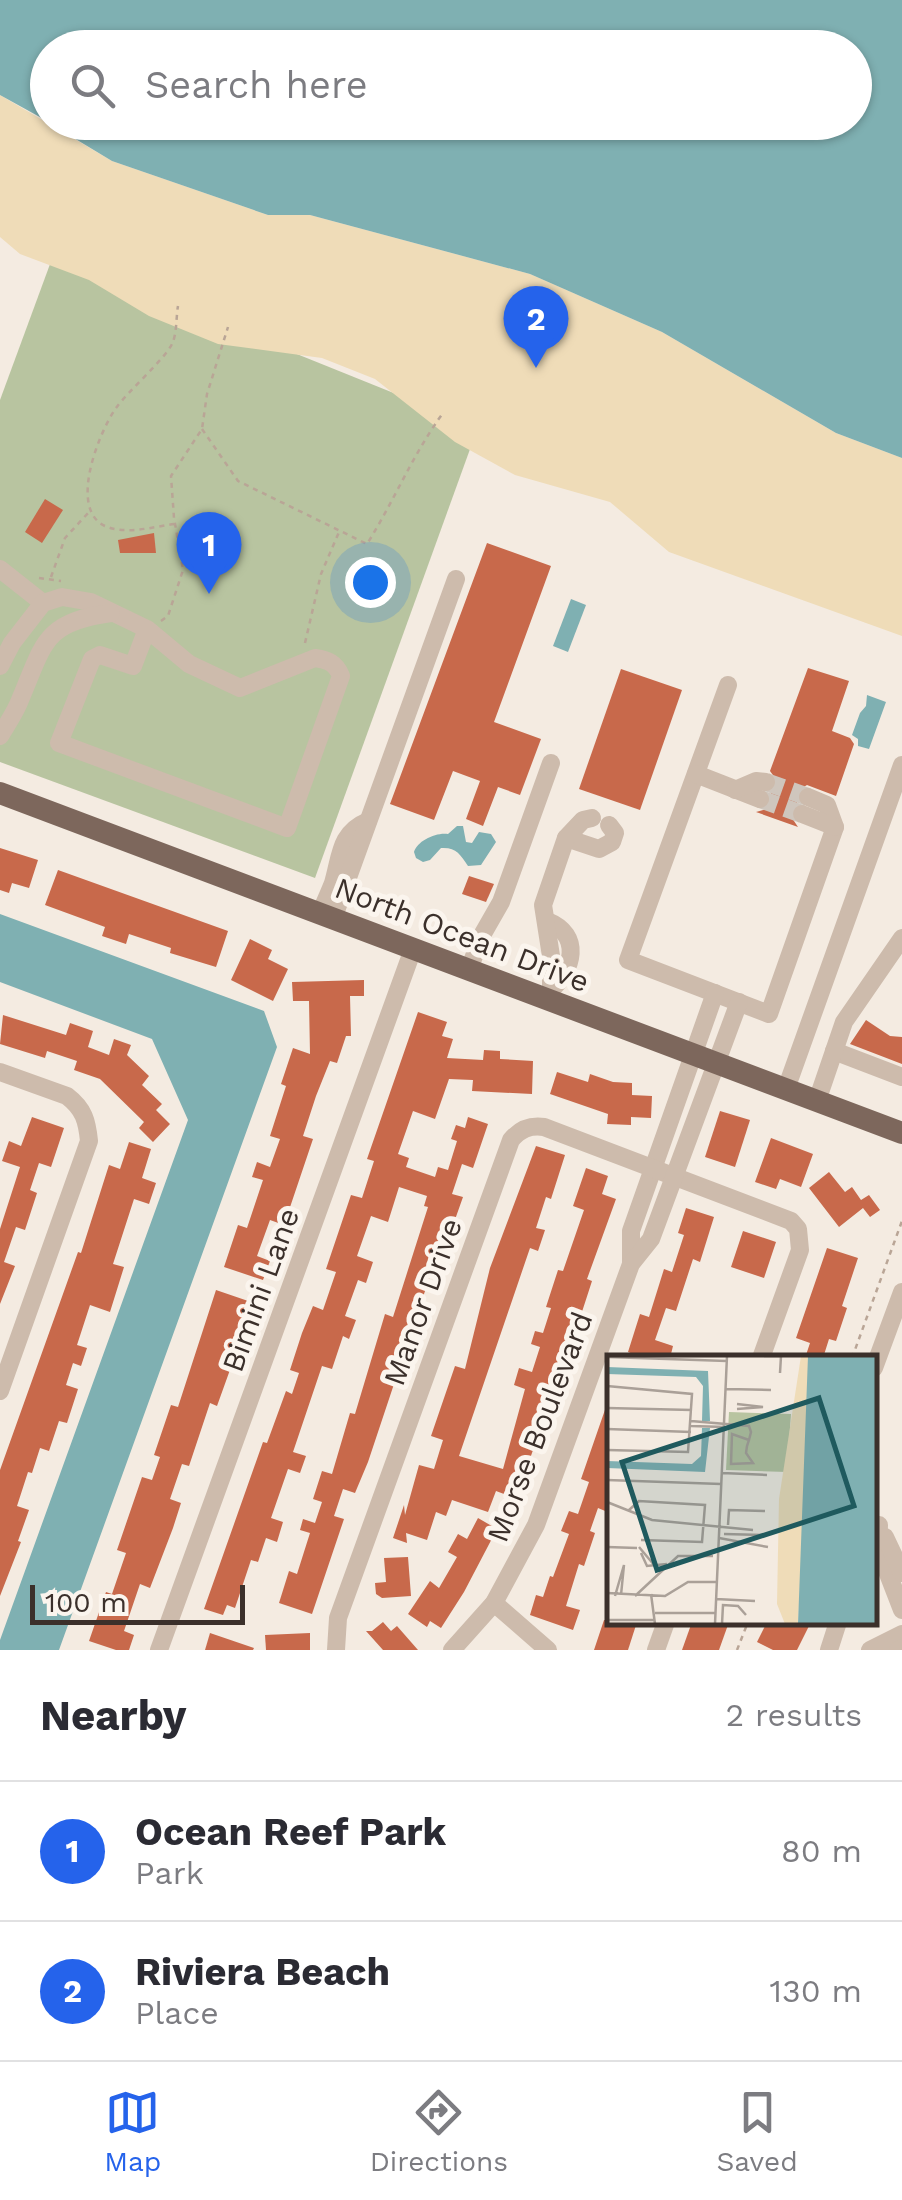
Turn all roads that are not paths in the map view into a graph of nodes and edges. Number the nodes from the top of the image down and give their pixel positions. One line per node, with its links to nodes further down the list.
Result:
1 (0, 568): 3 (street)
2 (456, 579): 16 (street)
3 (43, 603): 4 (street); 6 (street)
4 (114, 613): 5 (street); 8 (street)
5 (147, 630): 5 (street)
6 (0, 666)
7 (728, 685): 11 (street)
8 (0, 736)
9 (551, 763): 22 (street)
10 (902, 765): 30 (street)
11 (696, 774): 12 (street); 23 (street)
12 (763, 791)
13 (0, 793): 16 (main road, North Ocean Drive)
14 (805, 806): 25 (street)
15 (566, 838): 15 (street); 17 (street)
16 (327, 916): 19 (main road, North Ocean Drive)
17 (547, 921): 20 (street); 21 (street)
18 (902, 938): 26 (street)
19 (413, 949): 22 (main road, North Ocean Drive); 48 (street, Bimini Lane)
20 (570, 952): 21 (street); 24 (street)
21 (551, 956): 24 (street)
22 (469, 970): 24 (main road, North Ocean Drive)
23 (715, 993): 25 (street); 27 (street)
24 (549, 994): 27 (main road, North Ocean Drive)
25 (740, 1002): 27 (street)
26 (834, 1051): 29 (street); 31 (street)
27 (705, 1059): 30 (main road, North Ocean Drive); 33 (street, Morse Boulevard); 34 (street, Morse Boulevard)
28 (0, 1072): 39 (street)
29 (902, 1077)
30 (786, 1089): 31 (main road, North Ocean Drive)
31 (817, 1100): 32 (main road, North Ocean Drive)
32 (902, 1133)
33 (653, 1169): 34 (street, Manor Drive); 35 (street, Morse Boulevard); 49 (street, Manor Drive)
34 (674, 1176): 35 (street, Morse Boulevard); 37 (street, Manor Drive)
35 (630, 1264): 43 (street, Morse Boulevard)
36 (902, 1292): 38 (street)
37 (763, 1355)
38 (877, 1360)
39 (0, 1391)
40 (877, 1520): 41 (street); 42 (street)
41 (878, 1561): 44 (street)
42 (902, 1572)
43 (494, 1602): 50 (street, Morse Boulevard); 51 (street)
44 (902, 1610)
45 (665, 1625): 52 (street)
46 (837, 1625): 53 (street)
47 (902, 1634): 54 (street)
48 (160, 1650)
49 (336, 1650)
50 (452, 1650)
51 (548, 1650)
52 (656, 1650)
53 (829, 1650)
54 (870, 1650)

